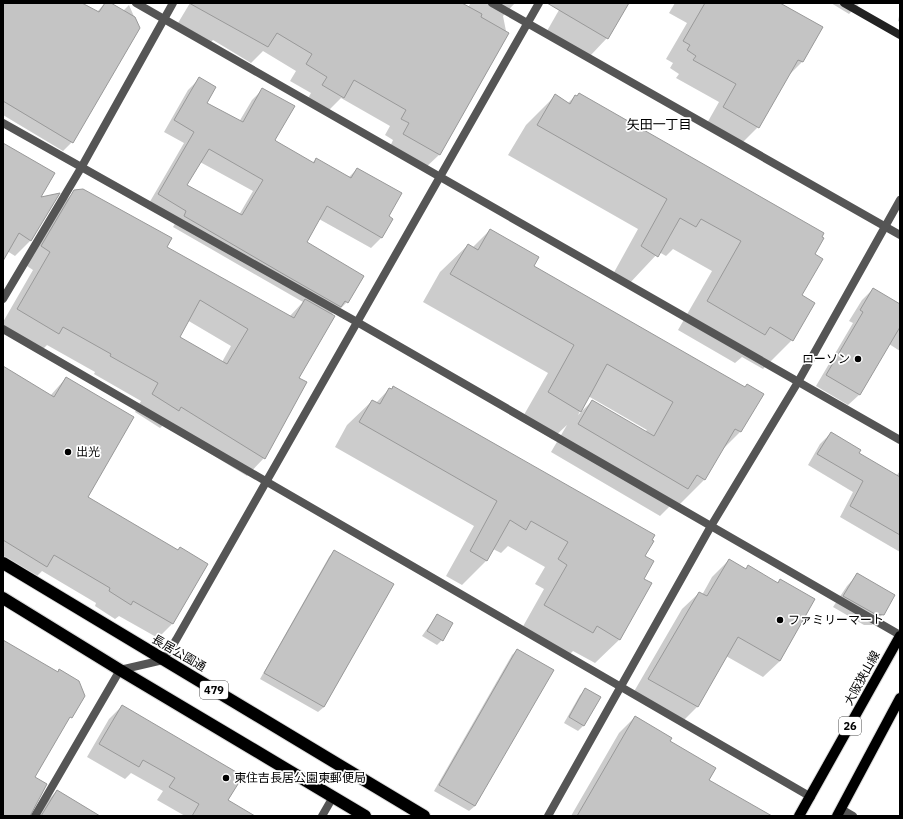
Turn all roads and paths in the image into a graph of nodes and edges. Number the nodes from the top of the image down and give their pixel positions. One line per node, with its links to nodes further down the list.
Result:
1 (136, 3): 6 (street)
2 (173, 3): 6 (street)
3 (492, 3): 7 (street)
4 (539, 3): 7 (street)
5 (844, 3): 8 (street)
6 (164, 19): 10 (street); 11 (street)
7 (527, 23): 11 (street); 13 (street)
8 (900, 36)
9 (3, 123): 10 (street)
10 (81, 168): 15 (street); 16 (street)
11 (439, 178): 16 (street); 18 (street)
12 (900, 200): 13 (street)
13 (885, 226): 14 (street); 18 (street)
14 (900, 235)
15 (3, 299)
16 (357, 322): 20 (street); 21 (street)
17 (3, 329): 20 (street)
18 (798, 382): 19 (street); 21 (street)
19 (900, 440)
20 (267, 479): 25 (street); 27 (street)
21 (711, 526): 24 (street); 27 (street)
22 (3, 563): 25 (highway, 長居公園通 / 479)
23 (3, 598): 26 (highway, 479)
24 (900, 636): 30 (main road, 大阪狭山線 / 26)
25 (163, 660): 26 (street); 35 (highway, 長居公園通 / 479)
26 (120, 670): 29 (highway, 479); 32 (street)
27 (621, 688): 30 (street); 36 (street)
28 (900, 698): 31 (main road, 26)
29 (333, 797): 33 (street); 34 (highway, 479)
30 (811, 797): 37 (main road, 大阪狭山線 / 26)
31 (840, 813): 38 (street)
32 (35, 816)
33 (322, 816)
34 (365, 816)
35 (424, 816)
36 (548, 816)
37 (799, 816)
38 (853, 816)

